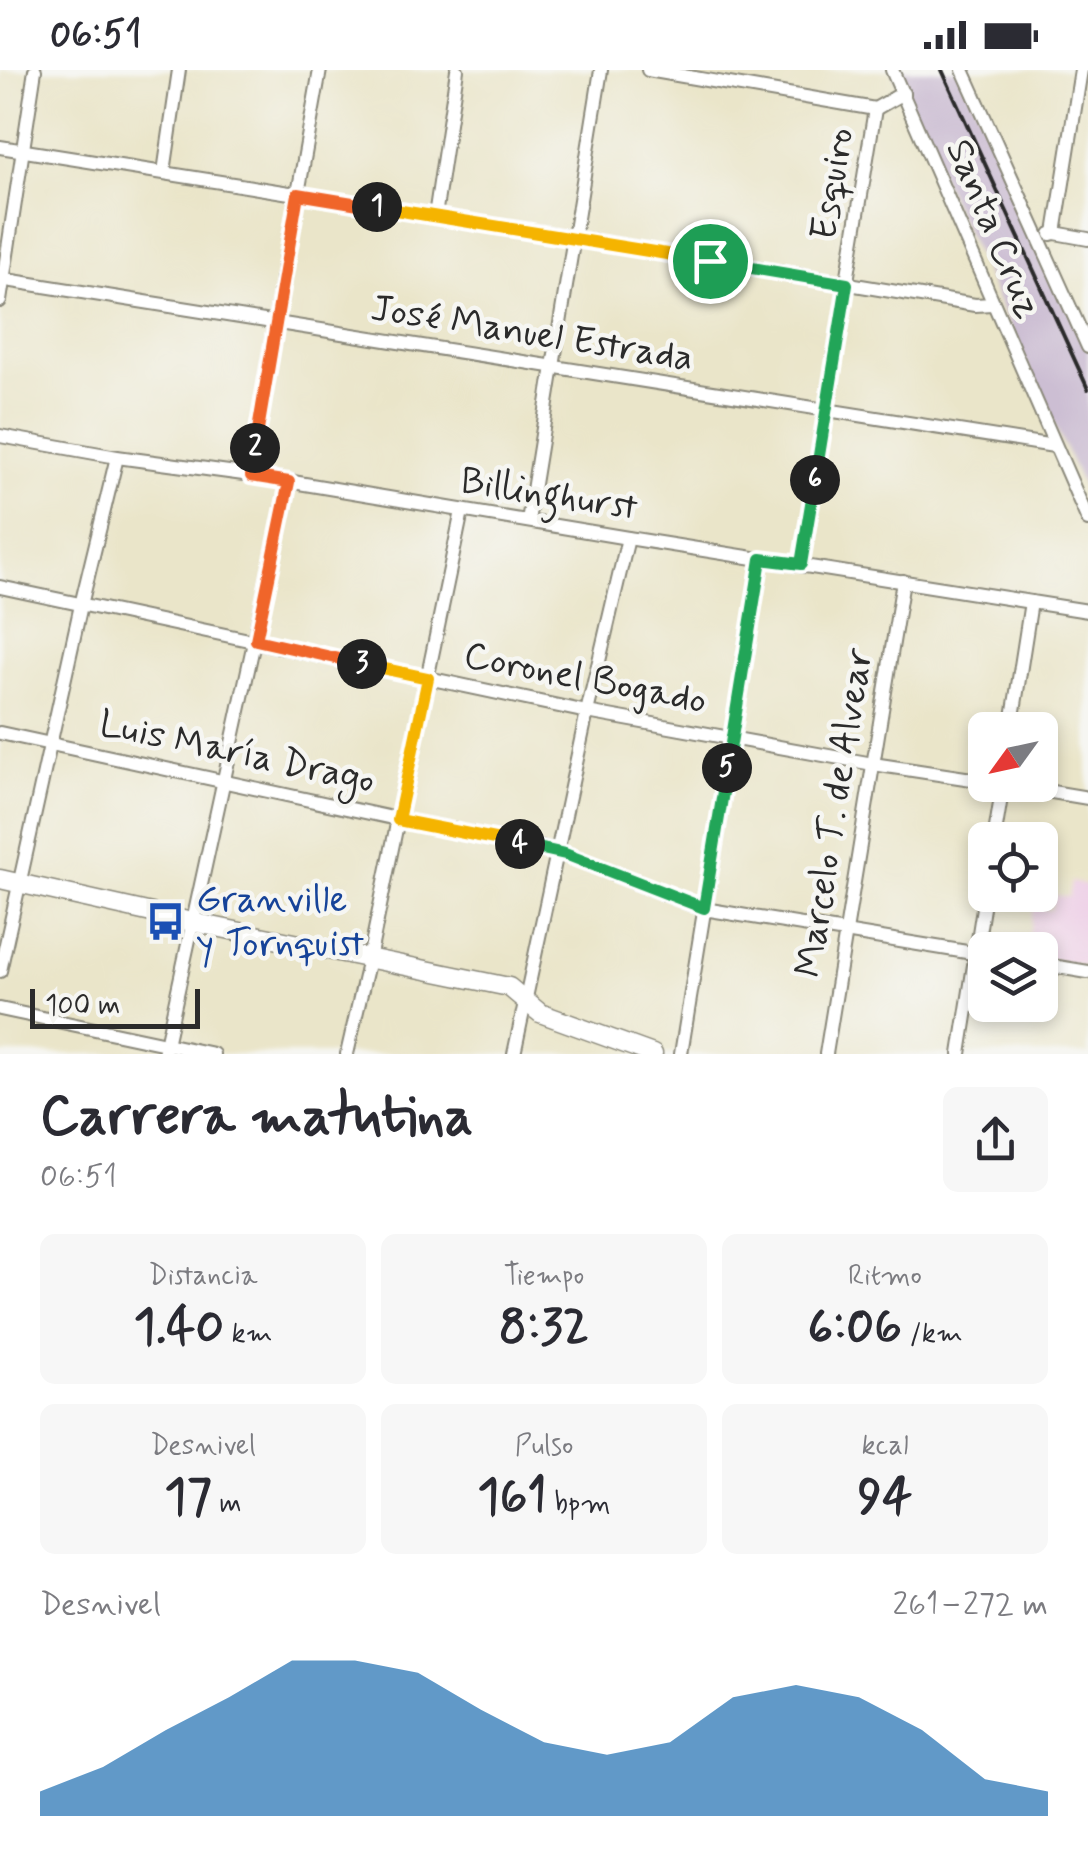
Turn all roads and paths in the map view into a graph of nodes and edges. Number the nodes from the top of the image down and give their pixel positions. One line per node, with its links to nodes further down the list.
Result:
1 (35, 70): 13 (street)
2 (178, 70): 14 (street)
3 (320, 70): 15 (street)
4 (458, 70): 16 (street)
5 (600, 70): 18 (street)
6 (648, 70): 11 (street)
7 (892, 70): 10 (street, Santa Cruz)
8 (963, 70): 19 (street)
9 (1081, 70): 17 (street)
10 (903, 93): 11 (street); 24 (street, Santa Cruz)
11 (875, 109): 22 (street, Esquiro)
12 (0, 147): 13 (street)
13 (22, 149): 14 (street); 21 (street)
14 (164, 172): 15 (street)
15 (298, 194): 16 (street); 25 (street)
16 (435, 216): 18 (street)
17 (1055, 232): 19 (street); 20 (street)
18 (573, 238): 22 (street); 27 (street)
19 (1040, 238): 26 (street)
20 (1088, 239)
21 (2, 280): 23 (street); 25 (street, José Manuel Estrada)
22 (847, 284): 24 (street); 28 (street, Esquiro)
23 (0, 301)
24 (992, 304): 30 (street, Santa Cruz)
25 (274, 323): 27 (street, José Manuel Estrada); 32 (street)
26 (1088, 347)
27 (551, 367): 28 (street, José Manuel Estrada); 36 (street)
28 (826, 412): 30 (street, José Manuel Estrada); 39 (street, Esquiro)
29 (0, 436): 31 (street, Billinghurst)
30 (1054, 446): 35 (street, Santa Cruz)
31 (118, 457): 32 (street, Billinghurst); 43 (street)
32 (251, 476): 33 (street, Billinghurst)
33 (289, 482): 34 (street, Billinghurst); 45 (street)
34 (462, 511): 36 (street, Billinghurst); 46 (street)
35 (1088, 520)
36 (528, 521): 37 (street, Billinghurst)
37 (628, 538): 38 (street, Billinghurst); 47 (street)
38 (761, 559): 39 (street, Billinghurst); 50 (street)
39 (801, 564): 40 (street, Billinghurst)
40 (903, 581): 42 (street, Billinghurst); 52 (street, Marcelo T. de Alvear)
41 (0, 587): 43 (street, Coronel Bogado)
42 (1031, 602): 44 (street, Billinghurst); 48 (street)
43 (81, 605): 45 (street, Coronel Bogado); 51 (street)
44 (1088, 611)
45 (256, 640): 46 (street, Coronel Bogado); 54 (street)
46 (428, 678): 47 (street, Coronel Bogado); 57 (street)
47 (587, 712): 50 (street, Coronel Bogado); 58 (street)
48 (1014, 712)
49 (0, 733): 51 (street, Luis María Drago)
50 (732, 739): 52 (street, Coronel Bogado); 61 (street)
51 (51, 743): 54 (street, Luis María Drago); 60 (street)
52 (874, 764): 53 (street, Coronel Bogado); 63 (street, Marcelo T. de Alvear)
53 (968, 778)
54 (223, 781): 57 (street, Luis María Drago); 62 (street)
55 (1058, 793): 56 (street)
56 (1088, 798)
57 (398, 820): 58 (street, Luis María Drago); 65 (street)
58 (557, 851): 61 (street, Luis María Drago); 69 (street)
59 (0, 879): 60 (street)
60 (20, 883): 62 (street); 67 (street)
61 (704, 908): 63 (street, Luis María Drago); 77 (street)
62 (192, 922): 65 (street); 72 (street)
63 (846, 933): 64 (street, Luis María Drago); 78 (street, Marcelo T. de Alvear)
64 (968, 952)
65 (369, 958): 69 (street); 74 (street)
66 (1058, 967): 68 (street)
67 (0, 970)
68 (1088, 972)
69 (526, 1000): 75 (street); 76 (street)
70 (0, 1009): 72 (street)
71 (968, 1016): 79 (street)
72 (166, 1049): 73 (street)
73 (213, 1054)
74 (347, 1054)
75 (514, 1054)
76 (654, 1054)
77 (681, 1054)
78 (826, 1054)
79 (960, 1054)

